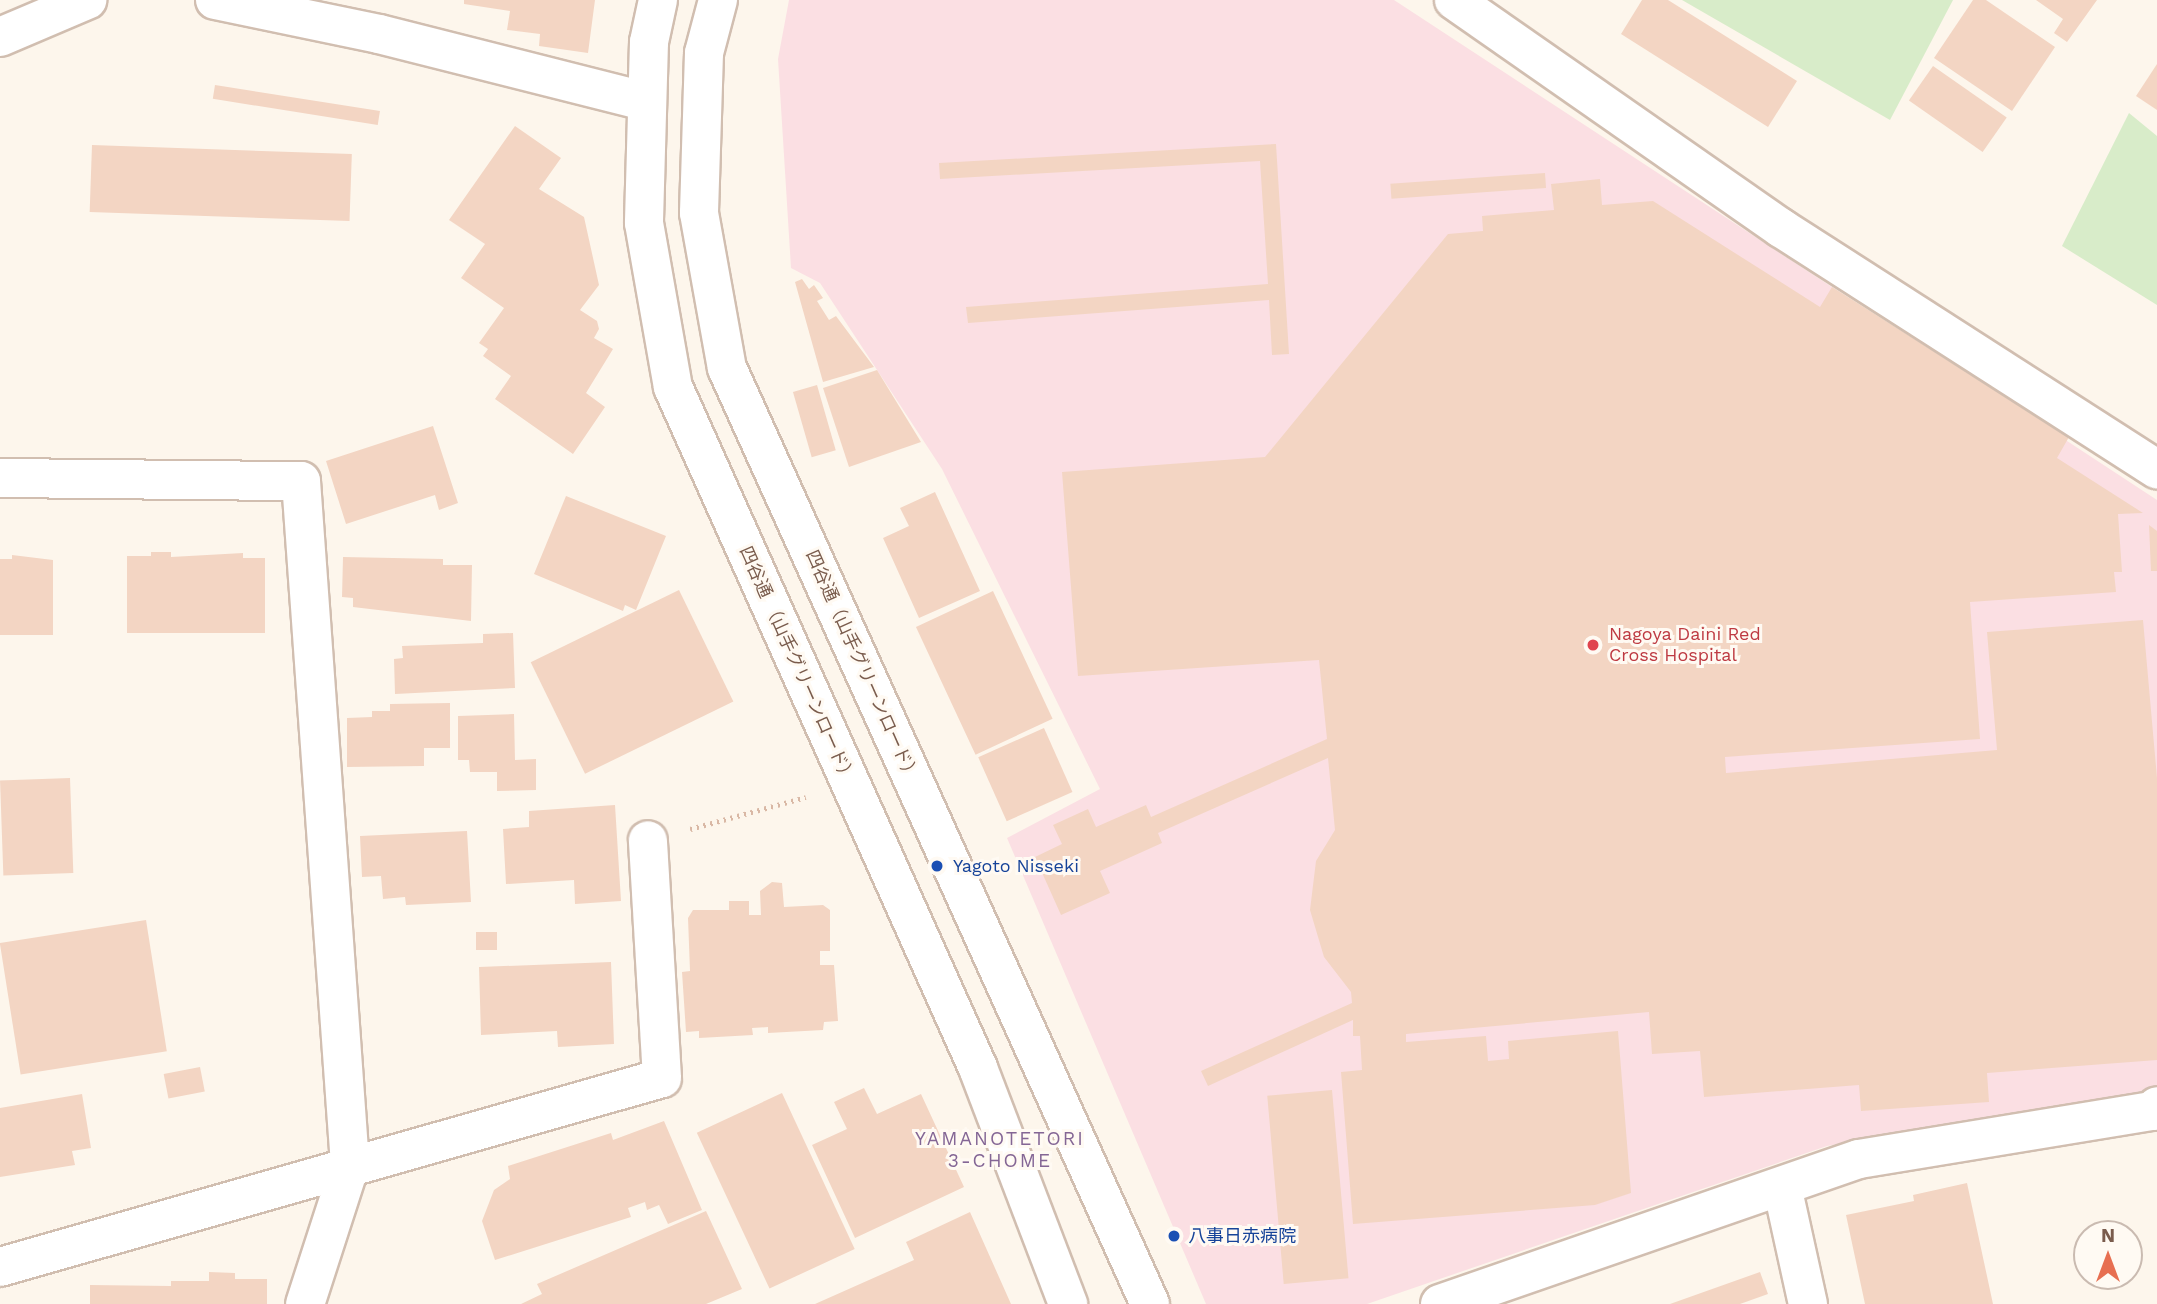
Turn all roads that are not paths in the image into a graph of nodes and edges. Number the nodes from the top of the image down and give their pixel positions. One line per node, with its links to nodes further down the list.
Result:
1 (87, 0): 6 (street)
2 (215, 0): 7 (street)
3 (658, 0): 7 (street, 四谷通 （山手グリーンロード）)
4 (718, 0): 17 (street, 四谷通（山手グリーンロード）)
5 (1454, 0): 8 (street)
6 (0, 37)
7 (647, 102): 16 (street, 四谷通 （山手グリーンロード）)
8 (2157, 469)
9 (0, 478): 12 (street)
10 (648, 840): 12 (street)
11 (2156, 1110): 13 (street)
12 (350, 1165): 14 (street); 15 (street)
13 (1782, 1186): 18 (street); 19 (street)
14 (0, 1267)
15 (305, 1304)
16 (1068, 1304)
17 (1150, 1304)
18 (1440, 1304)
19 (1808, 1304)

